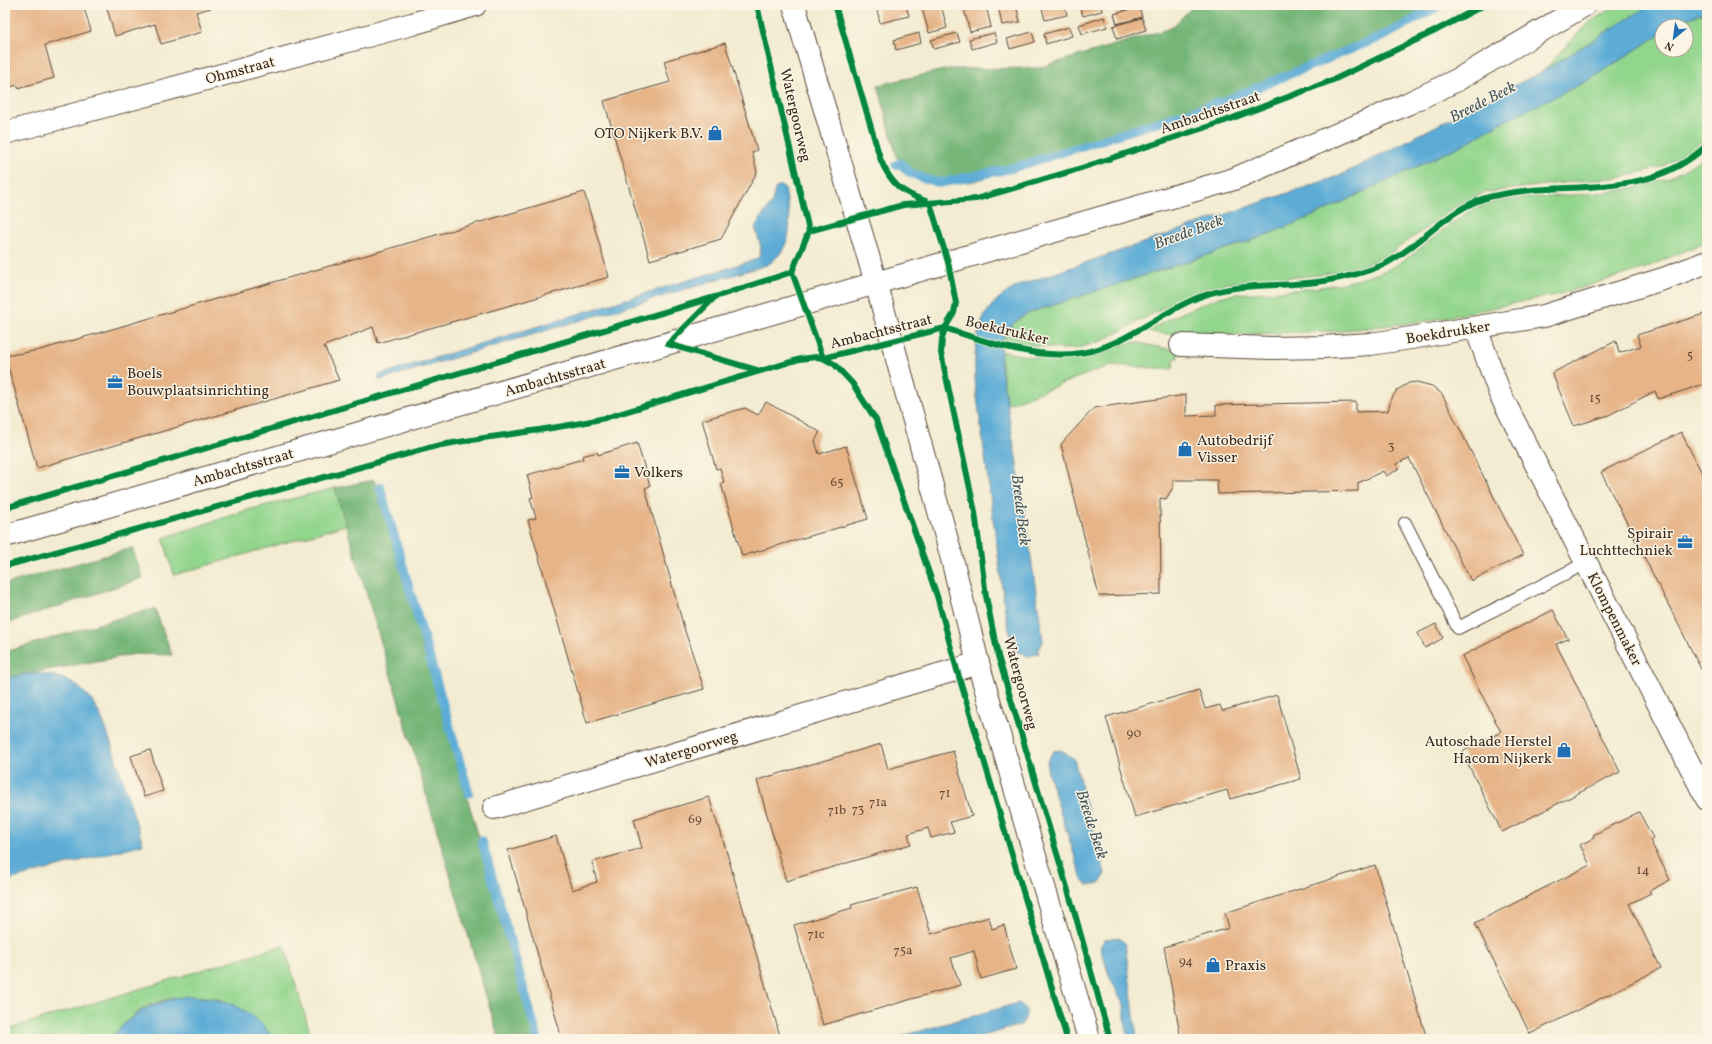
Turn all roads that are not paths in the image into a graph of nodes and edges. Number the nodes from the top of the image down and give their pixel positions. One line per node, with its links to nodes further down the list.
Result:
1 (475, 5): 4 (street, Ohmstraat)
2 (794, 5): 6 (street, Watergoorweg)
3 (1585, 5): 6 (street, Ambachtsstraat)
4 (5, 132)
5 (1707, 262): 7 (street, Boekdrukker)
6 (876, 283): 10 (street, Ambachtsstraat); 12 (street, Watergoorweg)
7 (1476, 328): 8 (street, Boekdrukker); 11 (street, Klompenmaker)
8 (1180, 345)
9 (1405, 523): 11 (lane)
10 (5, 536)
11 (1586, 563): 13 (street, Klompenmaker)
12 (978, 663): 14 (street, Watergoorweg); 15 (street, Watergoorweg)
13 (1707, 799)
14 (494, 808)
15 (1089, 1039)

